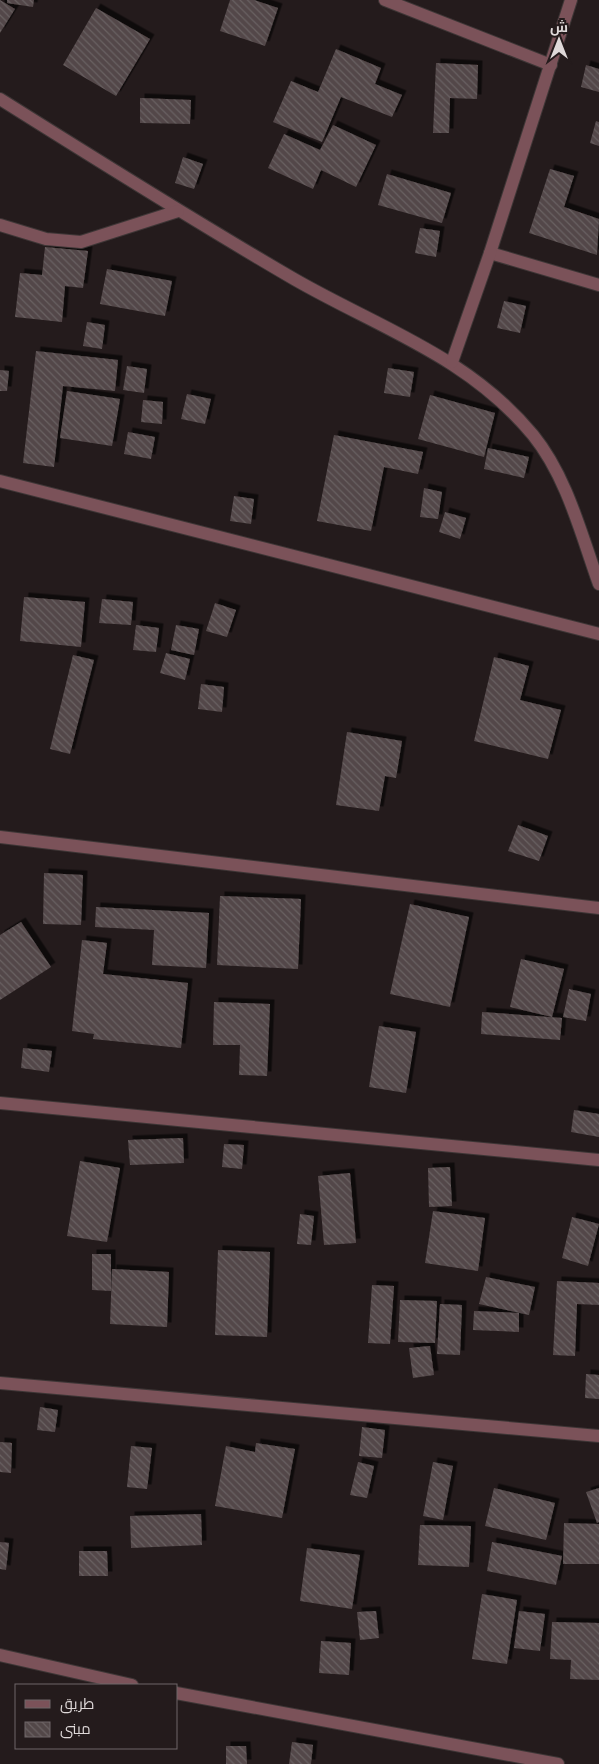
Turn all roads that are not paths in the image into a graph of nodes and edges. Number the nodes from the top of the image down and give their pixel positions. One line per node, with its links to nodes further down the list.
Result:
1 (385, 0): 3 (street)
2 (571, 0): 3 (street)
3 (551, 65): 7 (street)
4 (0, 99): 5 (street)
5 (178, 211): 6 (street); 9 (street)
6 (0, 225)
7 (490, 253): 8 (street); 9 (street)
8 (599, 285)
9 (452, 362): 11 (street)
10 (0, 481): 12 (street)
11 (599, 584)
12 (599, 634)
13 (0, 837): 14 (street)
14 (599, 908)
15 (0, 1103): 16 (street)
16 (599, 1160)
17 (0, 1383): 18 (street)
18 (599, 1436)
19 (0, 1655): 20 (street)
20 (128, 1684)
21 (178, 1693): 22 (street)
22 (558, 1764)

